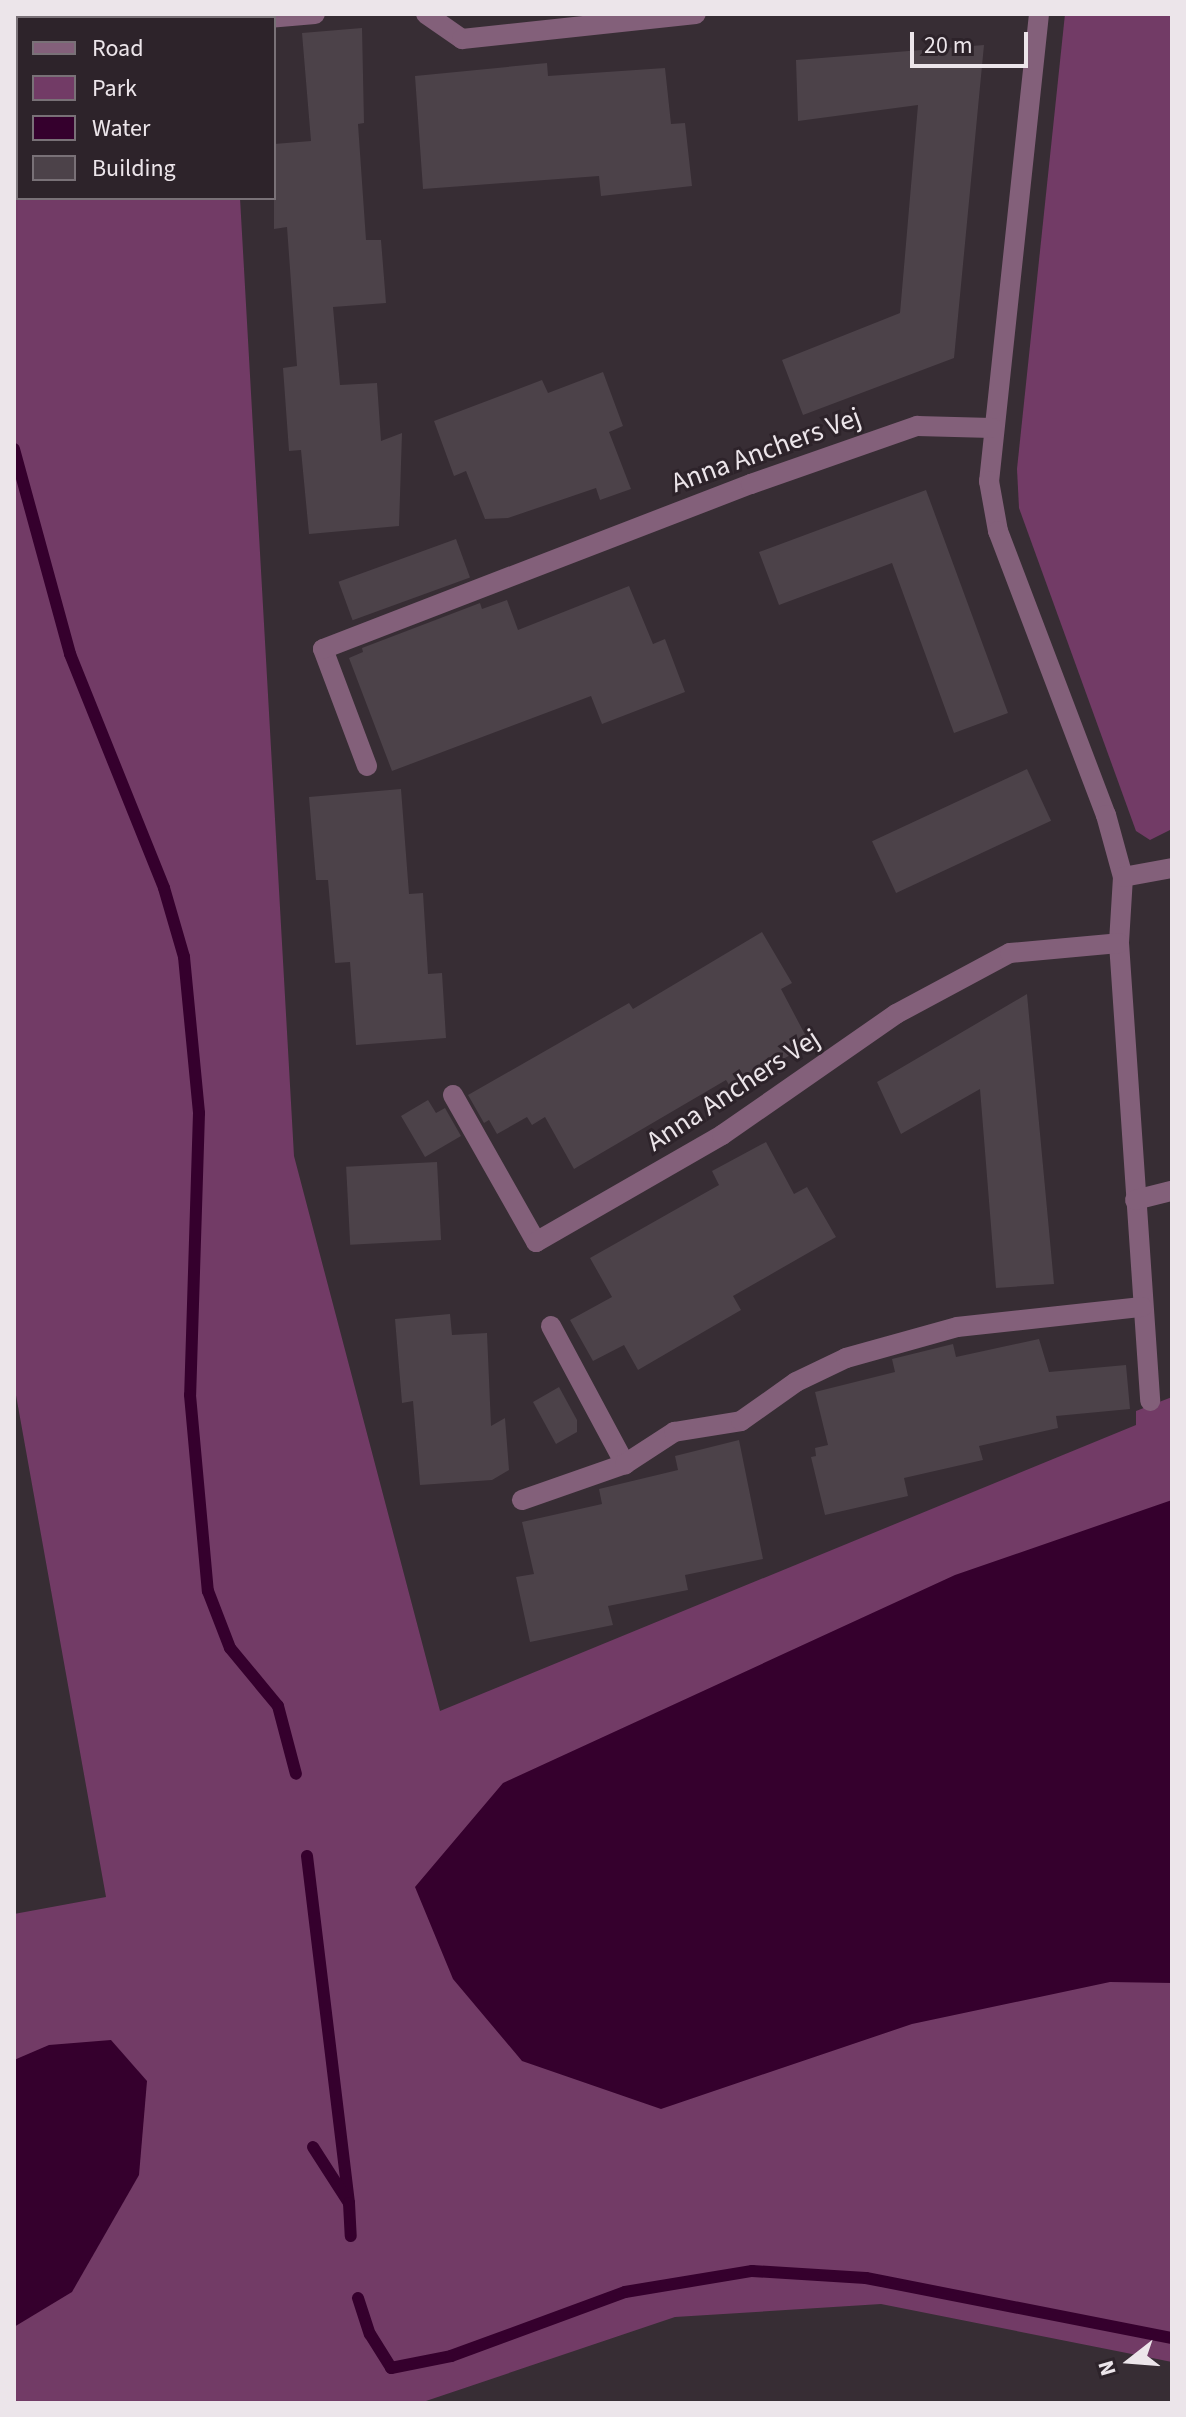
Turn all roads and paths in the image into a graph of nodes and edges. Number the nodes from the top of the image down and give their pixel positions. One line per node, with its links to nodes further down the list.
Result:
1 (315, 14): 5 (street)
2 (426, 14): 3 (street)
3 (696, 14)
4 (1039, 14): 6 (street)
5 (276, 17)
6 (992, 428): 7 (street, Anna Anchers Vej); 9 (street)
7 (367, 766)
8 (1172, 868): 9 (street)
9 (1123, 877): 10 (street)
10 (1119, 943): 11 (street, Anna Anchers Vej); 13 (street)
11 (453, 1095)
12 (1172, 1191): 13 (street)
13 (1135, 1200): 14 (street)
14 (1142, 1307): 16 (street); 17 (street)
15 (551, 1326): 17 (street)
16 (1150, 1401)
17 (625, 1464): 18 (street)
18 (522, 1500)

